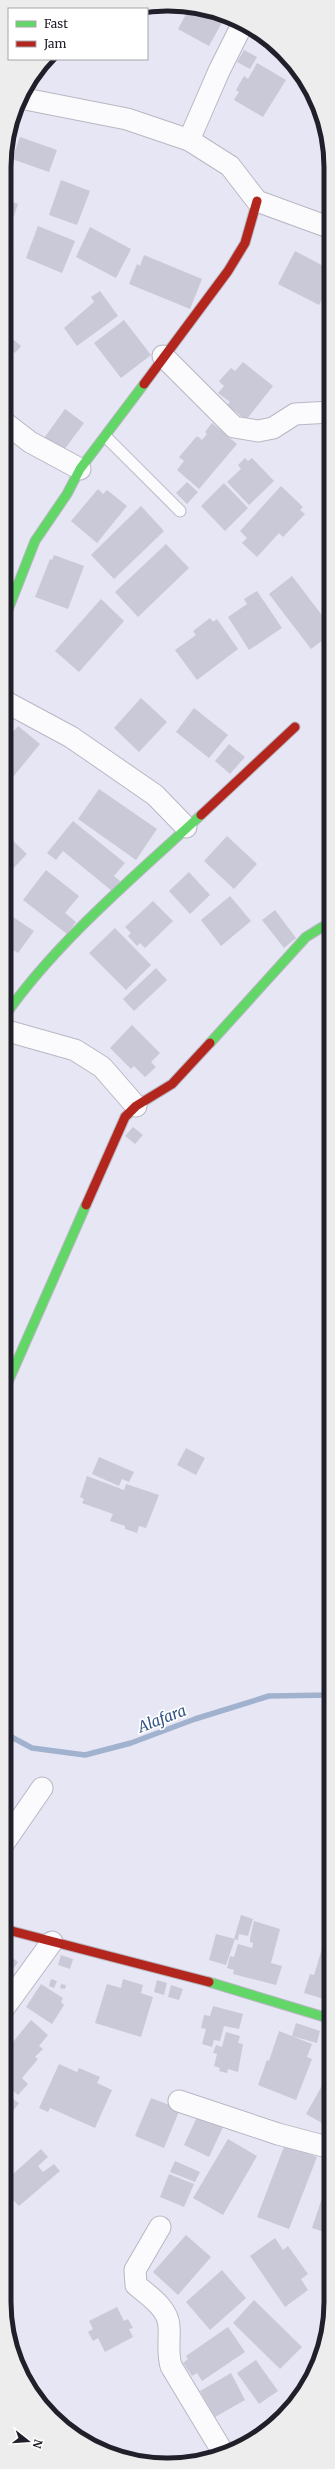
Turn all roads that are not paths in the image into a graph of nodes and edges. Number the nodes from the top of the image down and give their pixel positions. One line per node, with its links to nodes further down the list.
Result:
1 (240, 29): 3 (street)
2 (26, 99): 3 (street)
3 (189, 140): 4 (street)
4 (257, 201): 5 (street); 6 (street)
5 (324, 225)
6 (163, 356): 7 (street); 9 (street)
7 (324, 412)
8 (11, 427): 10 (street)
9 (106, 436): 10 (street); 11 (lane)
10 (80, 469): 12 (street)
11 (180, 511)
12 (11, 602)
13 (11, 706): 15 (street)
14 (295, 727): 15 (street)
15 (186, 827): 17 (street)
16 (324, 926): 19 (street)
17 (11, 1006)
18 (11, 1032): 19 (street)
19 (136, 1106): 20 (street)
20 (11, 1374)
21 (42, 1788): 22 (street)
22 (11, 1833)
23 (11, 1931): 24 (street)
24 (52, 1942): 25 (street); 26 (street)
25 (11, 1998)
26 (324, 2017)
27 (179, 2101): 28 (street)
28 (324, 2146)
29 (160, 2227): 30 (street)
30 (221, 2449)

